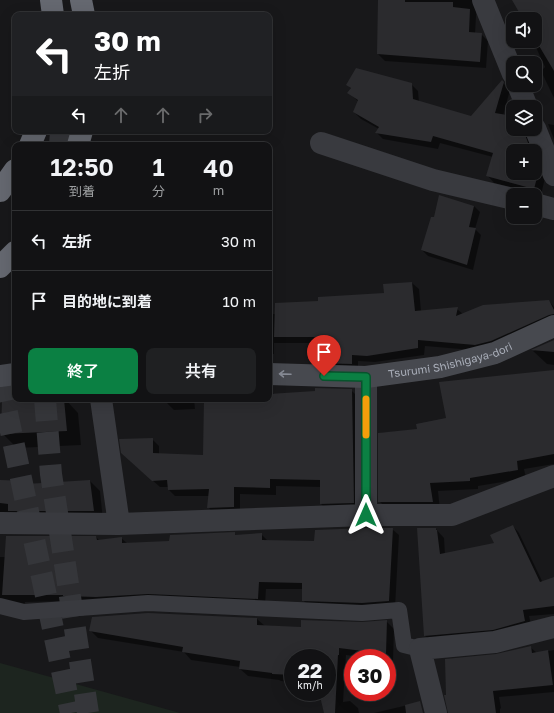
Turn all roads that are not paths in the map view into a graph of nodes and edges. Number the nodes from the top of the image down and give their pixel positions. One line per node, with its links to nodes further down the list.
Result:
1 (51, 0): 4 (highway)
2 (81, 0): 5 (highway)
3 (483, 0): 6 (street)
4 (53, 12)
5 (83, 12)
6 (506, 57)
7 (538, 136): 10 (street)
8 (321, 143): 12 (street)
9 (12, 174): 11 (highway)
10 (554, 175)
11 (0, 191)
12 (506, 197)
13 (542, 205): 14 (street)
14 (554, 208)
15 (12, 255): 16 (highway)
16 (0, 267)
17 (554, 326): 21 (main road, Tsurumi Shishigaya-dori)
18 (12, 374): 20 (main road)
19 (272, 374): 21 (main road, Tsurumi Shishigaya-dori, one-way to 19)
20 (0, 376)
21 (366, 377): 24 (street)
22 (101, 402): 26 (street)
23 (554, 476): 24 (street)
24 (366, 515): 26 (street)
25 (0, 523): 26 (street)
26 (119, 524)
27 (0, 606): 29 (lane)
28 (554, 627): 29 (street)
29 (420, 650): 30 (street)
30 (436, 713)

